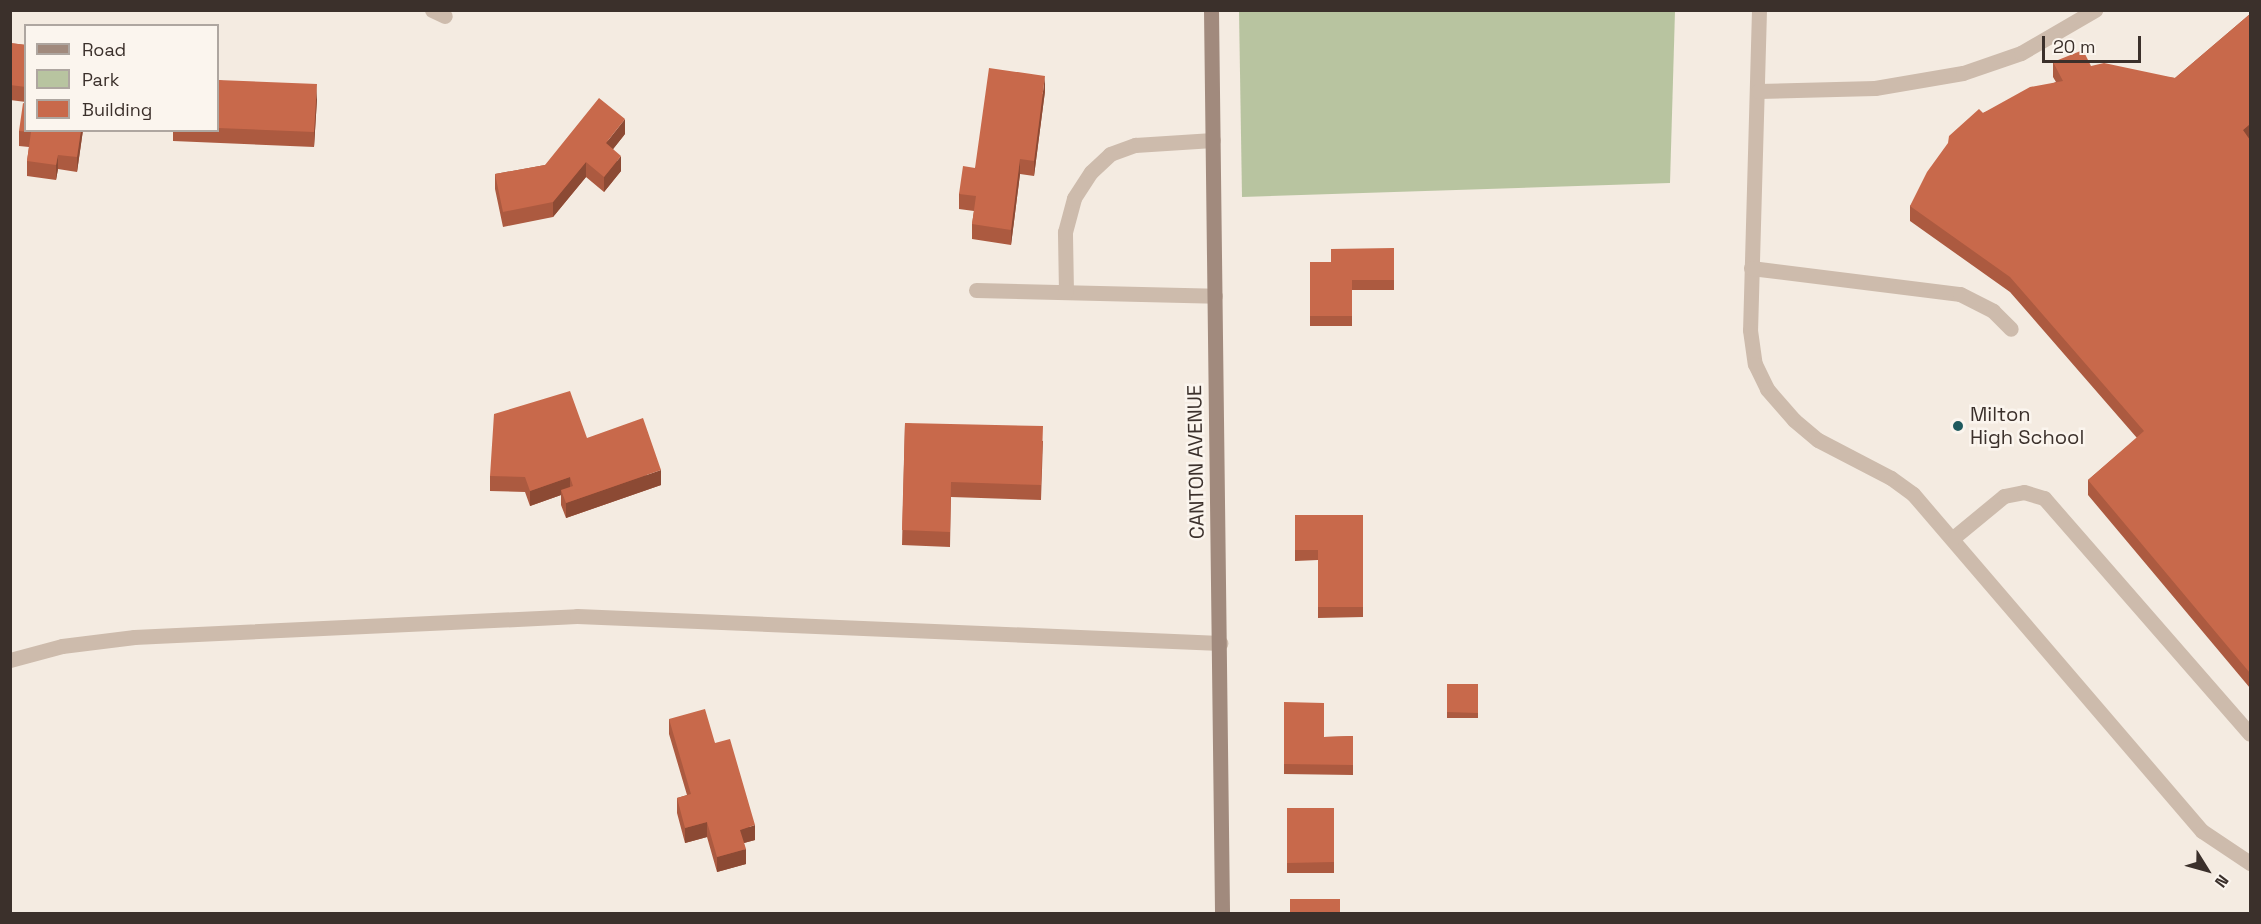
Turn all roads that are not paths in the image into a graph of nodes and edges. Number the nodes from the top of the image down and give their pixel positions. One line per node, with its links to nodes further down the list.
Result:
1 (1211, 10): 5 (main road, CANTON AVENUE)
2 (1759, 10): 4 (lane)
3 (2095, 10): 4 (lane)
4 (1758, 90): 6 (lane)
5 (1213, 140): 8 (lane); 9 (main road, CANTON AVENUE)
6 (1751, 268): 10 (lane); 11 (lane)
7 (976, 290): 8 (lane)
8 (1066, 292): 9 (lane)
9 (1215, 296): 12 (main road, CANTON AVENUE)
10 (2011, 329)
11 (1953, 538): 14 (lane); 15 (lane)
12 (1220, 643): 13 (lane); 16 (main road, CANTON AVENUE)
13 (10, 660)
14 (2250, 734)
15 (2250, 863)
16 (1222, 914)

